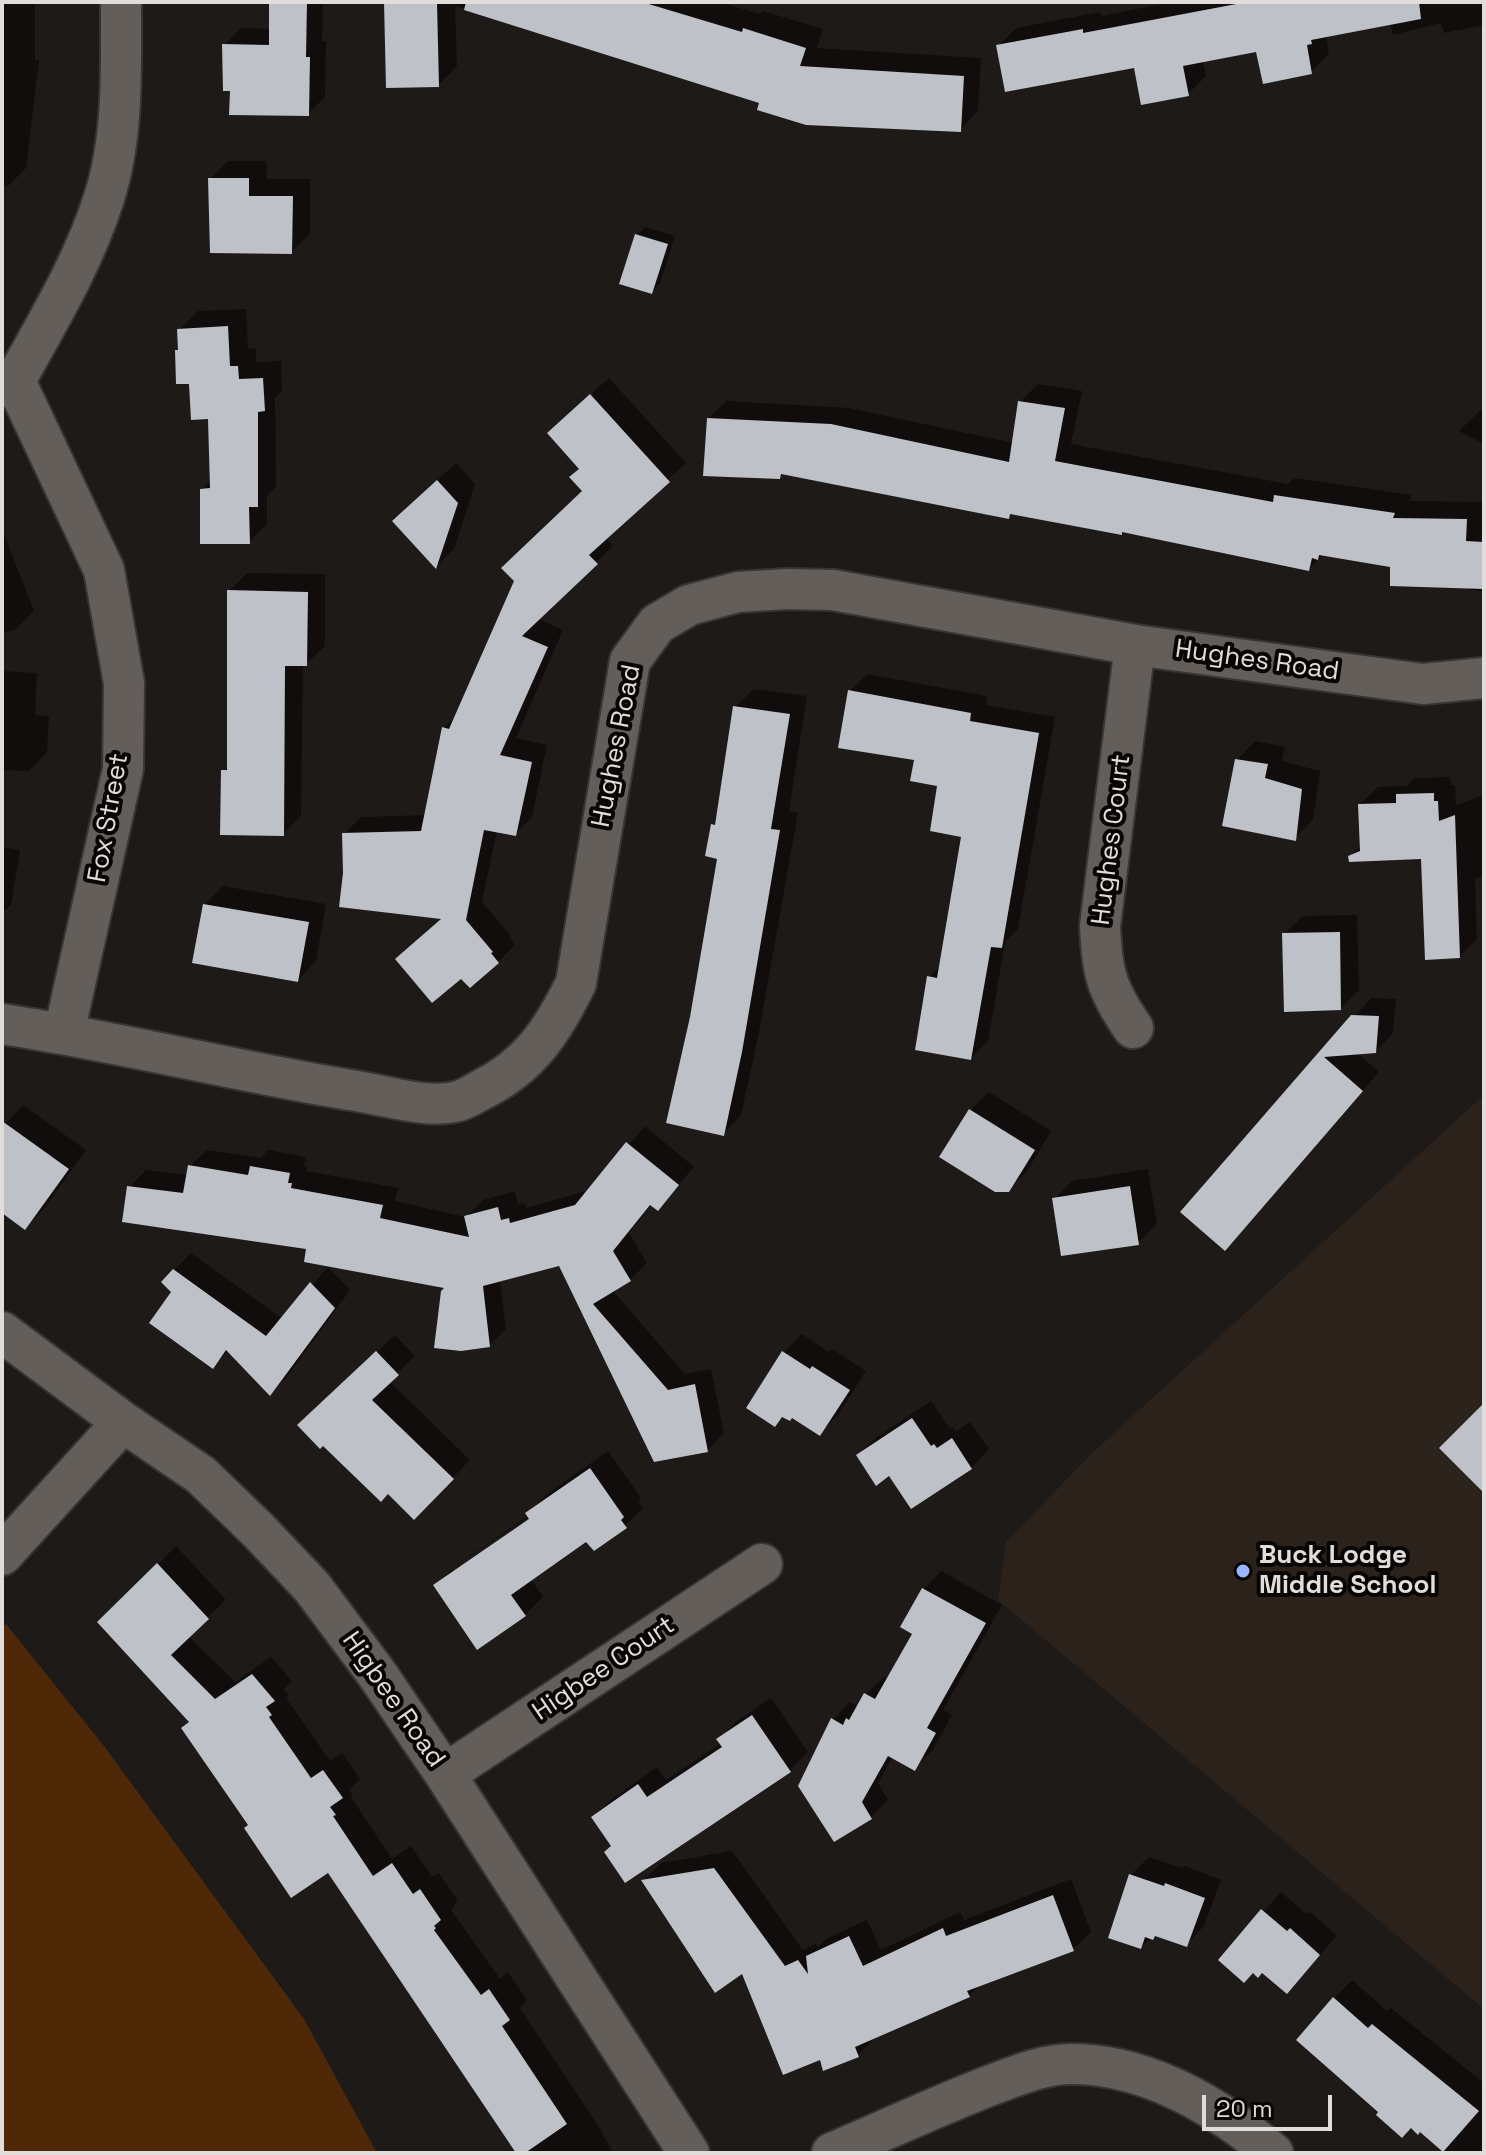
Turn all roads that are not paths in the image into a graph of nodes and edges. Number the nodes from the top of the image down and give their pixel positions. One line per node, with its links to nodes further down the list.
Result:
1 (121, 2): 2 (street)
2 (8, 384): 7 (street, Fox Street)
3 (1135, 645): 4 (street, Hughes Road); 6 (street, Hughes Court); 7 (street, Hughes Road)
4 (1484, 678)
5 (2, 1024): 7 (street, Hughes Road)
6 (1133, 1028)
7 (64, 1033)
8 (2, 1332): 9 (street, Higbee Road)
9 (123, 1422): 10 (street); 12 (street, Higbee Road)
10 (2, 1555)
11 (762, 1564): 12 (street, Higbee Court)
12 (445, 1774): 13 (street, Higbee Road)
13 (689, 2153)
14 (832, 2153): 15 (street)
15 (1273, 2153)

